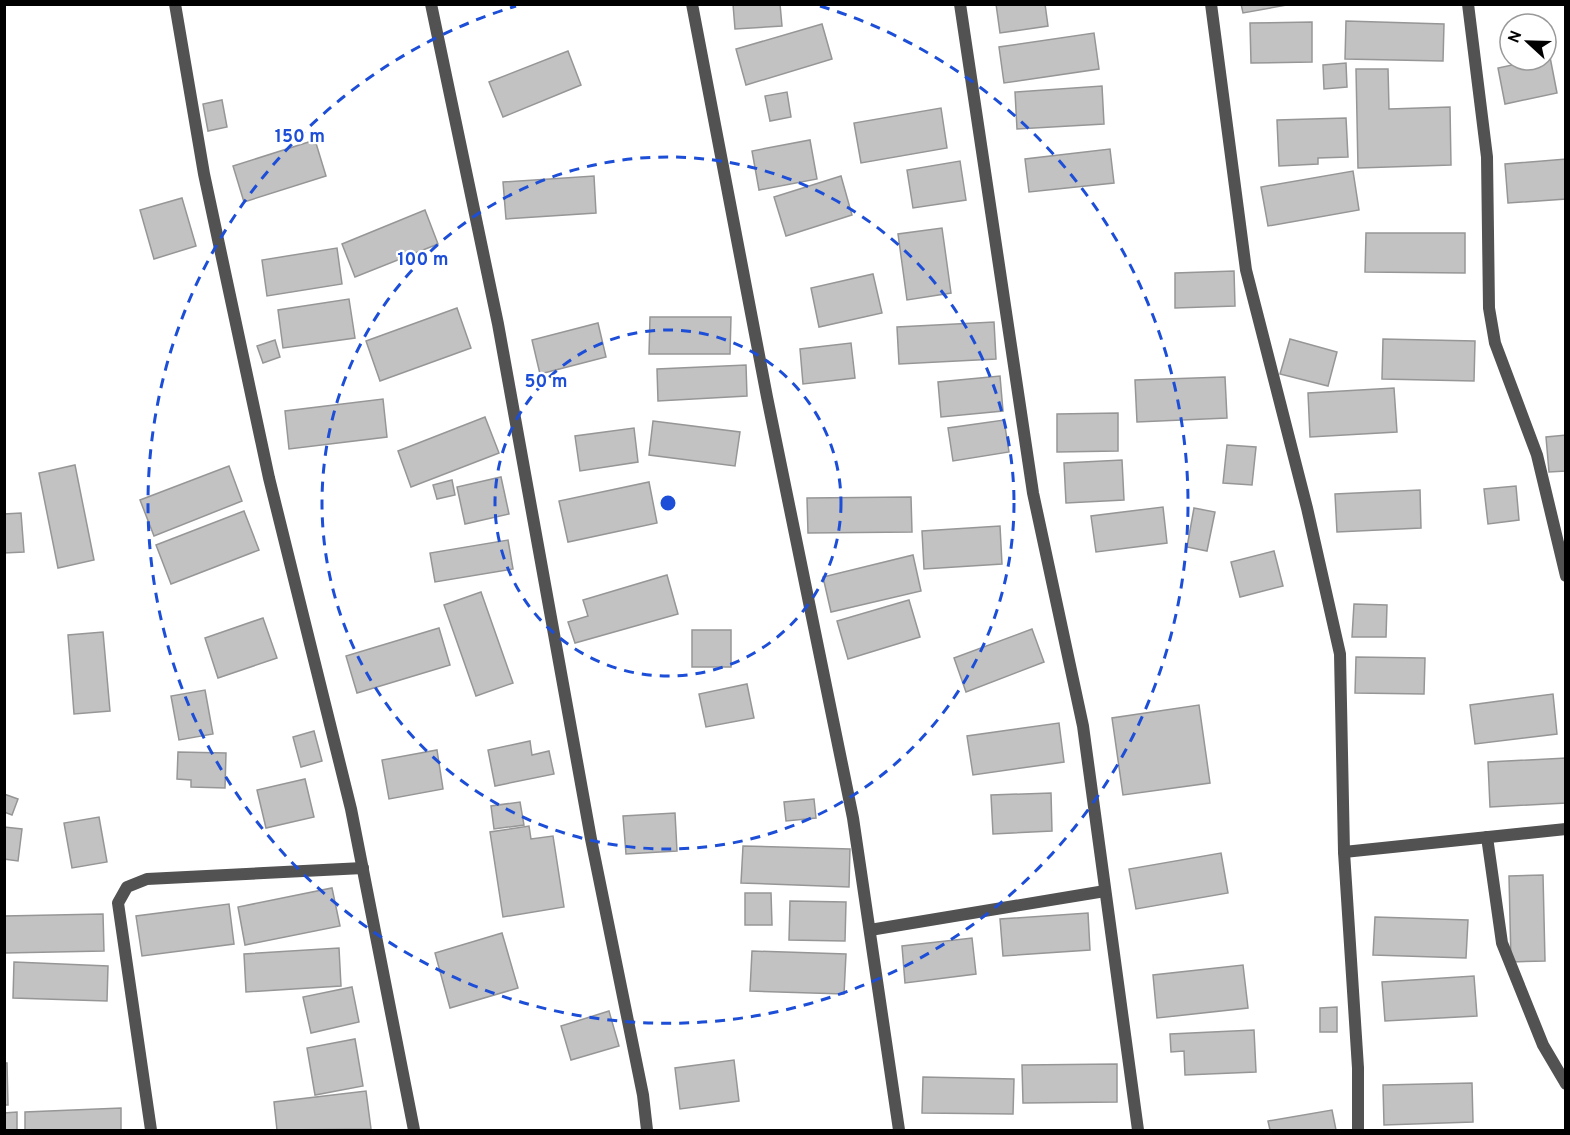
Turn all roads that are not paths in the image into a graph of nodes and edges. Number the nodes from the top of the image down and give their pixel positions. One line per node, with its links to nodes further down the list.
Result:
1 (175, 4): 11 (street)
2 (431, 4): 17 (street)
3 (692, 4): 13 (street)
4 (960, 4): 12 (street)
5 (1211, 4): 10 (street)
6 (1468, 4): 7 (street)
7 (1566, 576)
8 (1566, 829): 9 (street)
9 (1487, 837): 10 (street); 14 (street)
10 (1344, 852): 20 (street)
11 (363, 868): 15 (street); 16 (street)
12 (1105, 891): 13 (street); 19 (street)
13 (870, 930): 18 (street)
14 (1566, 1084)
15 (151, 1131)
16 (414, 1131)
17 (647, 1131)
18 (899, 1131)
19 (1138, 1131)
20 (1358, 1131)

